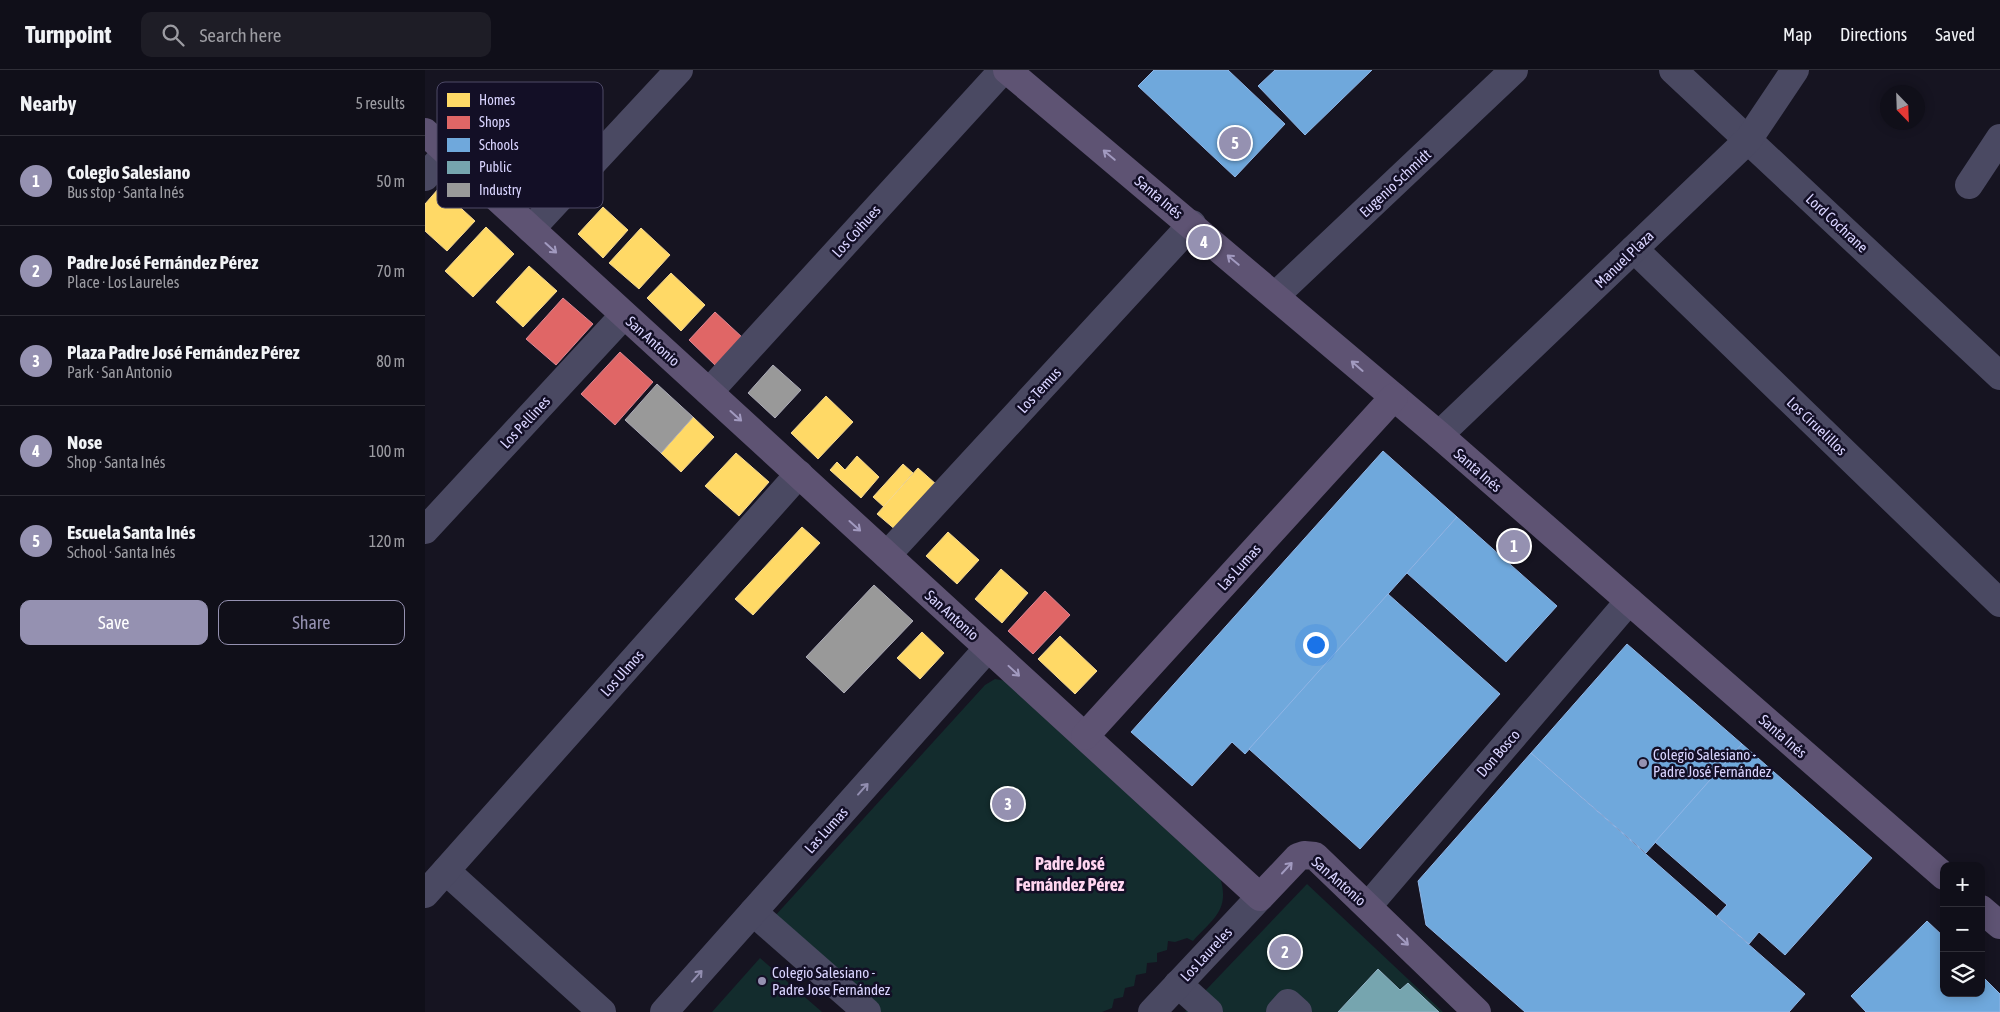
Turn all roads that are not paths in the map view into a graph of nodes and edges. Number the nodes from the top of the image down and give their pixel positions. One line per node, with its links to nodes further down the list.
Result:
1 (679, 70): 11 (street)
2 (1003, 70): 23 (street, Los Coihues)
3 (1007, 70): 17 (main road, Santa Inés, one-way to 3)
4 (1514, 70): 20 (street, Eugenio Schmidt)
5 (1673, 70): 9 (street, Lord Cochrane)
6 (1795, 70): 9 (street, Manuel Plaza)
7 (425, 132): 10 (main road, San Antonio)
8 (2000, 138): 14 (street)
9 (1748, 140): 19 (street, Manuel Plaza); 22 (street, Lord Cochrane)
10 (437, 143)
11 (603, 152)
12 (437, 163): 13 (street)
13 (425, 177)
14 (1969, 185)
15 (508, 208): 18 (main road, San Antonio)
16 (551, 208): 18 (street)
17 (1192, 224): 20 (main road, Santa Inés, one-way to 17); 28 (street, Los Temus)
18 (531, 229): 21 (main road, San Antonio, one-way to 21)
19 (1634, 249): 25 (street, Manuel Plaza); 30 (street, Los Ciruelillos)
20 (1275, 296): 24 (main road, Santa Inés, one-way to 20)
21 (624, 314): 23 (main road, San Antonio); 27 (street, Los Pellines)
22 (2000, 376)
23 (709, 392): 26 (main road, San Antonio, one-way to 26)
24 (1394, 397): 25 (main road, Santa Inés); 32 (main road, Las Lumas)
25 (1439, 435): 29 (main road, Santa Inés)
26 (799, 474): 28 (main road, San Antonio, one-way to 28); 33 (street, Los Ulmos)
27 (425, 530)
28 (887, 555): 31 (main road, San Antonio)
29 (1629, 601): 34 (main road, Santa Inés); 37 (street, Don Bosco)
30 (2000, 603)
31 (988, 648): 32 (main road, San Antonio, one-way to 32); 38 (street, Las Lumas, one-way to 31)
32 (1085, 736): 36 (main road, San Antonio)
33 (446, 871): 35 (street, Los Ulmos); 42 (street)
34 (1940, 873)
35 (425, 894)
36 (1260, 897): 37 (main road, San Antonio, one-way to 37); 41 (street, Los Laureles)
37 (1368, 906): 49 (main road, San Antonio, one-way to 49)
38 (753, 912): 43 (street, Las Lumas, one-way to 38); 44 (street)
39 (1985, 912): 40 (main road)
40 (2000, 925)
41 (1178, 984): 45 (street, Los Laureles); 46 (street)
42 (602, 1012)
43 (664, 1012)
44 (867, 1012)
45 (1152, 1012)
46 (1209, 1012)
47 (1279, 1012): 48 (street)
48 (1297, 1012)
49 (1477, 1012)

